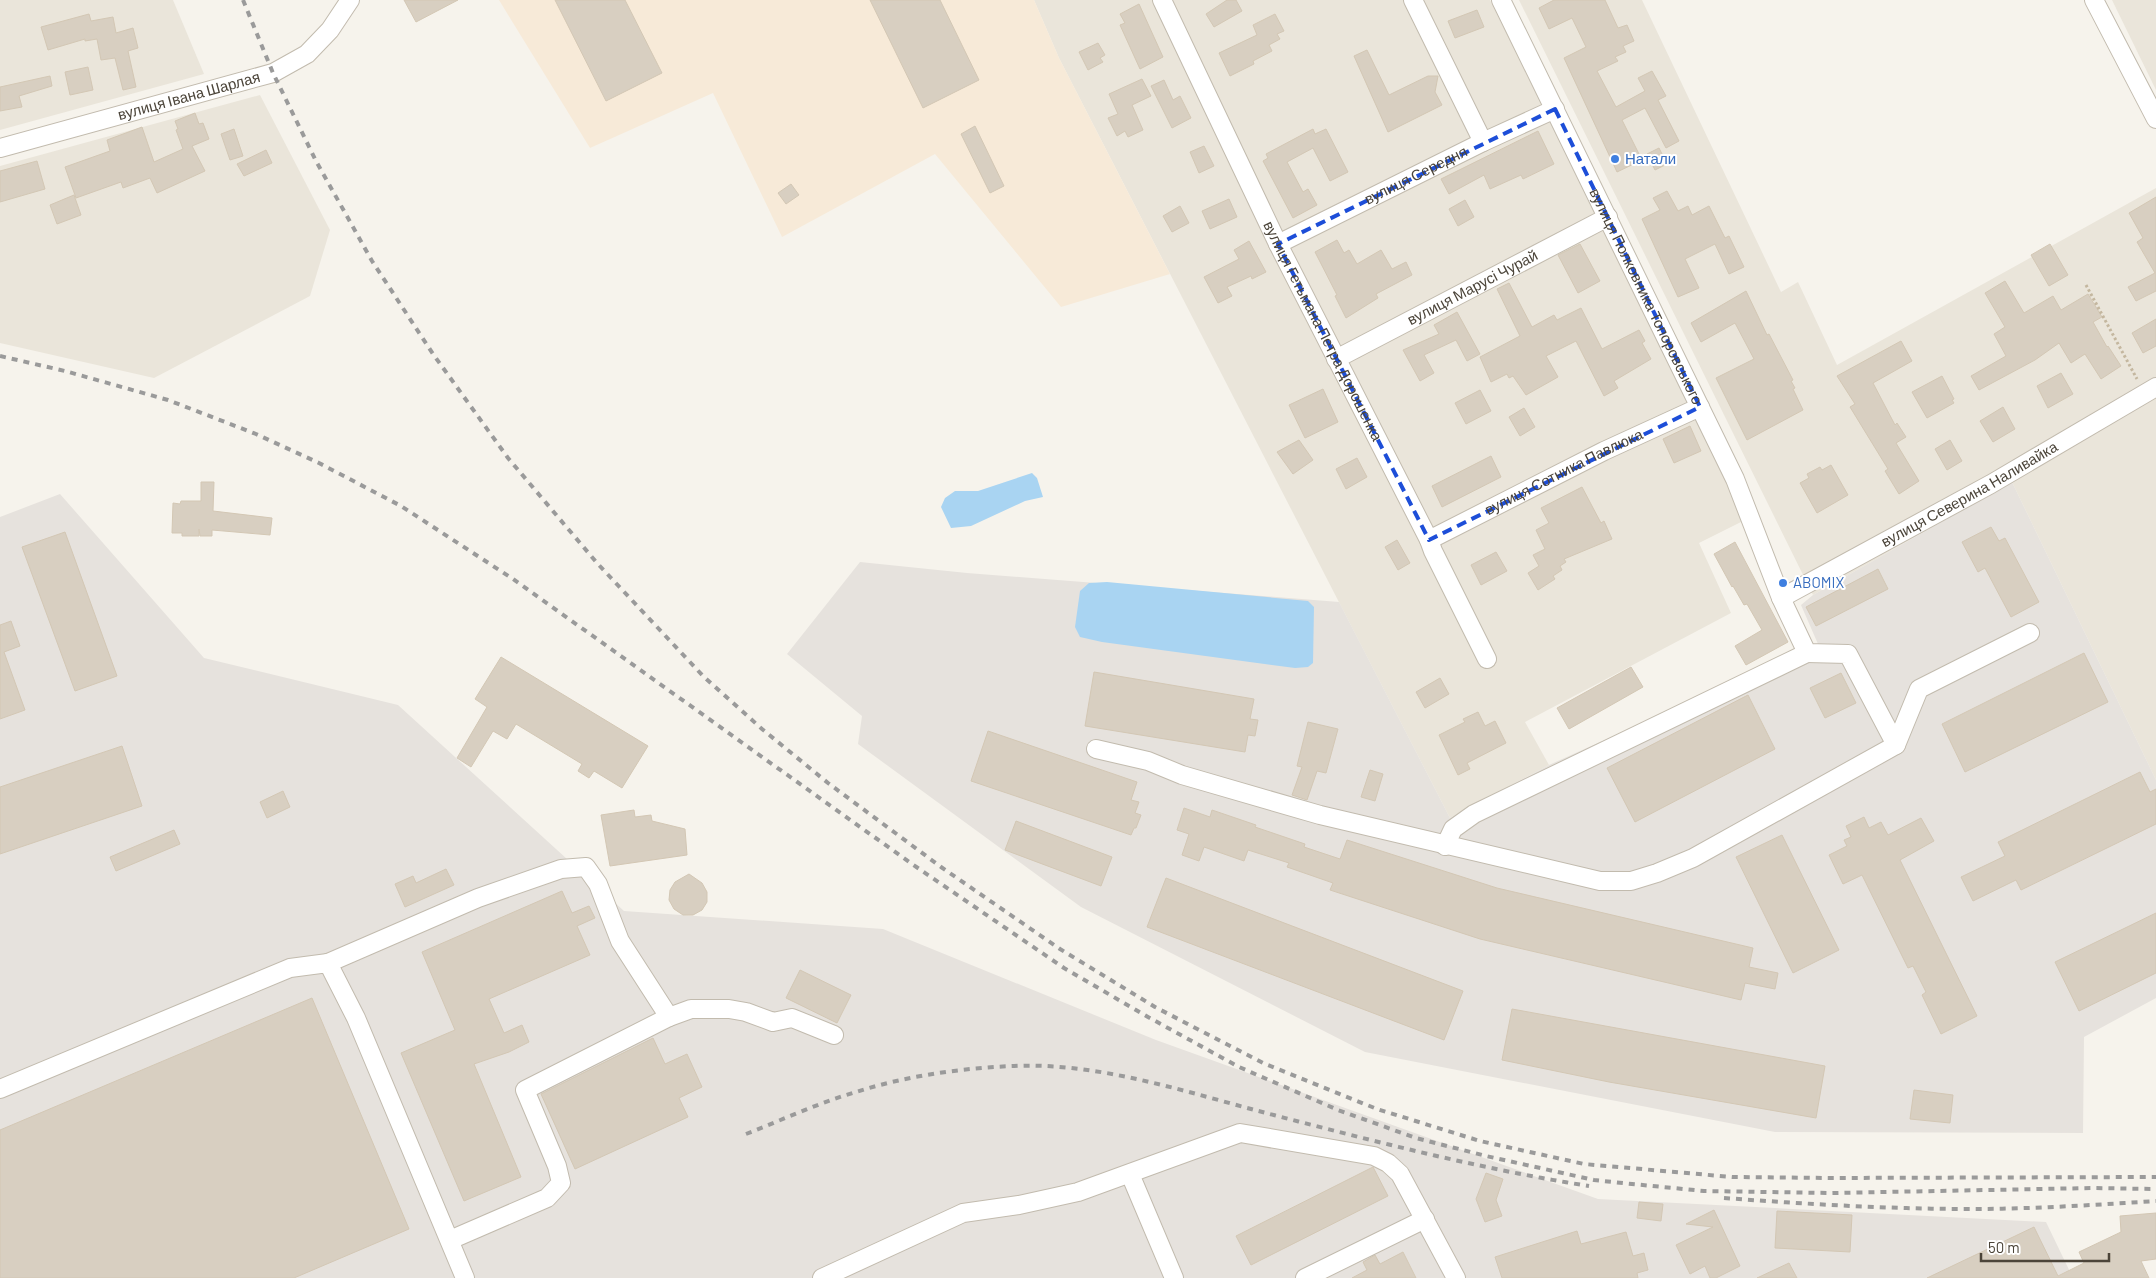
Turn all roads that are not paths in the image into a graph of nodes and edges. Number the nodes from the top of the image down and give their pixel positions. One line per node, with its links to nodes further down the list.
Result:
1 (350, 0): 9 (street, вулиця Івана Шарлая)
2 (1162, 0): 11 (street, вулиця Гетьмана Петра Дорошенка)
3 (1414, 0): 8 (street)
4 (1501, 0): 6 (street, вулиця Полковника Топоровського)
5 (2094, 0): 7 (street)
6 (1555, 109): 8 (street, вулиця Середня); 10 (street, вулиця Полковника Топоровського)
7 (2156, 120)
8 (1483, 142): 11 (street, вулиця Середня)
9 (0, 148)
10 (1608, 217): 12 (street, вулиця Марусі Чурай); 14 (street, вулиця Полковника Топоровського)
11 (1278, 244): 12 (street, вулиця Гетьмана Петра Дорошенка)
12 (1336, 359): 15 (street, вулиця Гетьмана Петра Дорошенка)
13 (2151, 390): 16 (street, вулиця Северина Наливайка)
14 (1700, 407): 15 (street, вулиця Сотника Павлюка); 16 (street, вулиця Полковника Топоровського)
15 (1429, 540): 19 (street, вулиця Гетьмана Петра Дорошенка)
16 (1781, 598): 18 (street, вулиця Полковника Топоровського)
17 (2030, 633): 20 (street)
18 (1807, 653): 20 (street); 22 (street)
19 (1487, 659)
20 (1896, 745): 22 (street)
21 (1096, 748): 22 (street)
22 (1445, 846)
23 (328, 963): 24 (street); 26 (street); 29 (street)
24 (669, 1017): 25 (street); 29 (street)
25 (834, 1035)
26 (0, 1089)
27 (1130, 1174): 28 (street); 30 (street); 33 (street)
28 (1425, 1220): 34 (street); 35 (street)
29 (450, 1240): 31 (street)
30 (840, 1275): 32 (street)
31 (465, 1278)
32 (822, 1278)
33 (1174, 1278)
34 (1305, 1278)
35 (1456, 1278)

